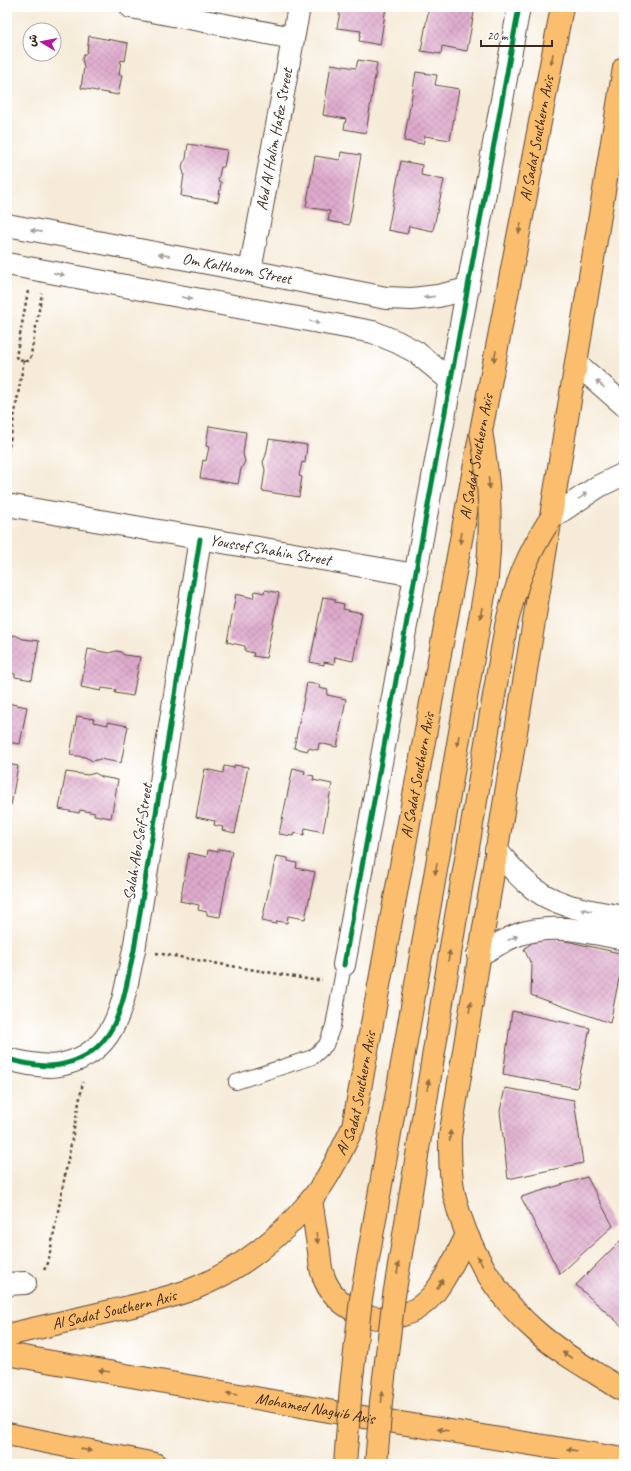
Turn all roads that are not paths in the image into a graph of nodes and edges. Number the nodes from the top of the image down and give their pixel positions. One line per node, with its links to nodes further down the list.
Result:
1 (131, 7): 5 (street)
2 (299, 7): 5 (street, Abd Al Halim Hafez Street)
3 (519, 7): 10 (street)
4 (562, 7): 14 (main road, Al Sadat Southern Axis, one-way to 14)
5 (293, 38): 9 (street, Abd Al Halim Hafez Street)
6 (624, 68): 11 (main road)
7 (7, 225): 9 (street, Om Kalthoum Street, one-way to 7)
8 (7, 264): 12 (street, one-way to 12)
9 (250, 271): 10 (street, Om Kalthoum Street, one-way to 9)
10 (468, 289): 12 (street)
11 (576, 363): 13 (street, one-way to 11); 17 (main road)
12 (451, 381): 19 (street)
13 (624, 404)
14 (481, 431): 27 (main road, Al Sadat Southern Axis, one-way to 27); 38 (main road, one-way to 38, bridge)
15 (624, 474): 17 (street, one-way to 15)
16 (7, 505): 18 (street, Youssef Shahin Street)
17 (551, 518): 20 (main road); 39 (main road, one-way to 17, bridge)
18 (200, 538): 19 (street, Youssef Shahin Street); 25 (street, Salah Abo Seif Street)
19 (415, 575): 24 (street)
20 (496, 850): 21 (street, one-way to 20); 23 (main road)
21 (624, 917)
22 (624, 939): 23 (street, one-way to 22)
23 (478, 956): 28 (main road, one-way to 23)
24 (344, 965): 26 (lane)
25 (7, 1060)
26 (236, 1082)
27 (311, 1200): 28 (main road, one-way to 28); 29 (main road, Al Sadat Southern Axis)
28 (467, 1235): 31 (main road, one-way to 28)
29 (7, 1335)
30 (7, 1354): 35 (main road, Mohamed Naguib Axis, one-way to 30)
31 (596, 1373): 32 (street); 33 (main road)
32 (624, 1384)
33 (624, 1391)
34 (16, 1436): 36 (main road); 37 (main road, one-way to 37)
35 (624, 1459)
36 (75, 1464)
37 (155, 1464)
38 (345, 1464)
39 (376, 1464)

